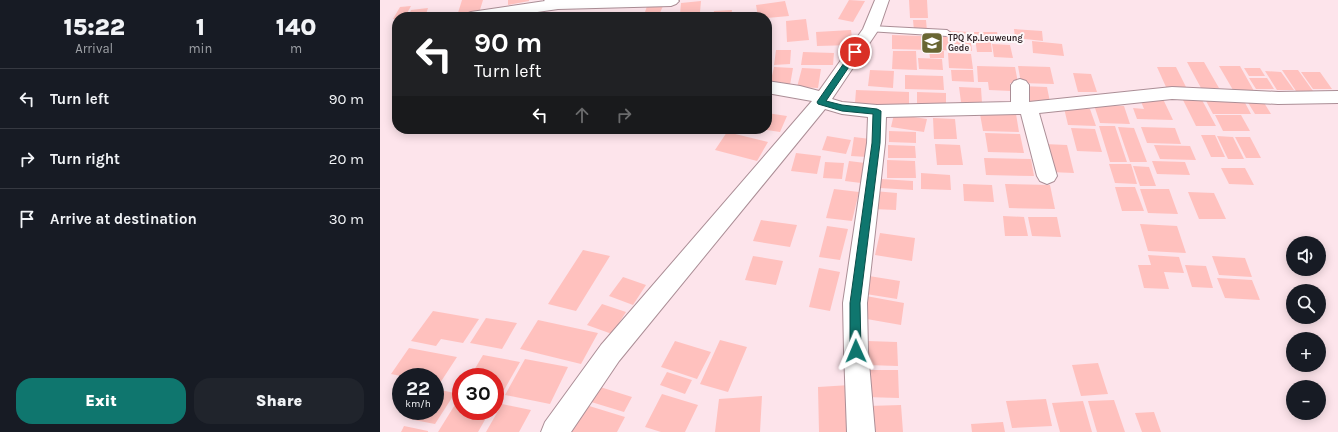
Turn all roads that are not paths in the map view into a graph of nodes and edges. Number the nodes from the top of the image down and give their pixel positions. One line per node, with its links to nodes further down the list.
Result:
1 (671, 0): 3 (street); 5 (street)
2 (882, 0): 6 (street)
3 (554, 2): 4 (street)
4 (499, 12)
5 (670, 12)
6 (872, 29): 7 (lane); 11 (street)
7 (947, 33)
8 (1020, 85): 12 (street)
9 (772, 88): 11 (street)
10 (1338, 97): 12 (street)
11 (822, 100): 13 (street); 15 (street)
12 (1024, 108): 13 (street); 14 (street)
13 (877, 111): 16 (street)
14 (1047, 176)
15 (555, 432)
16 (861, 432)

